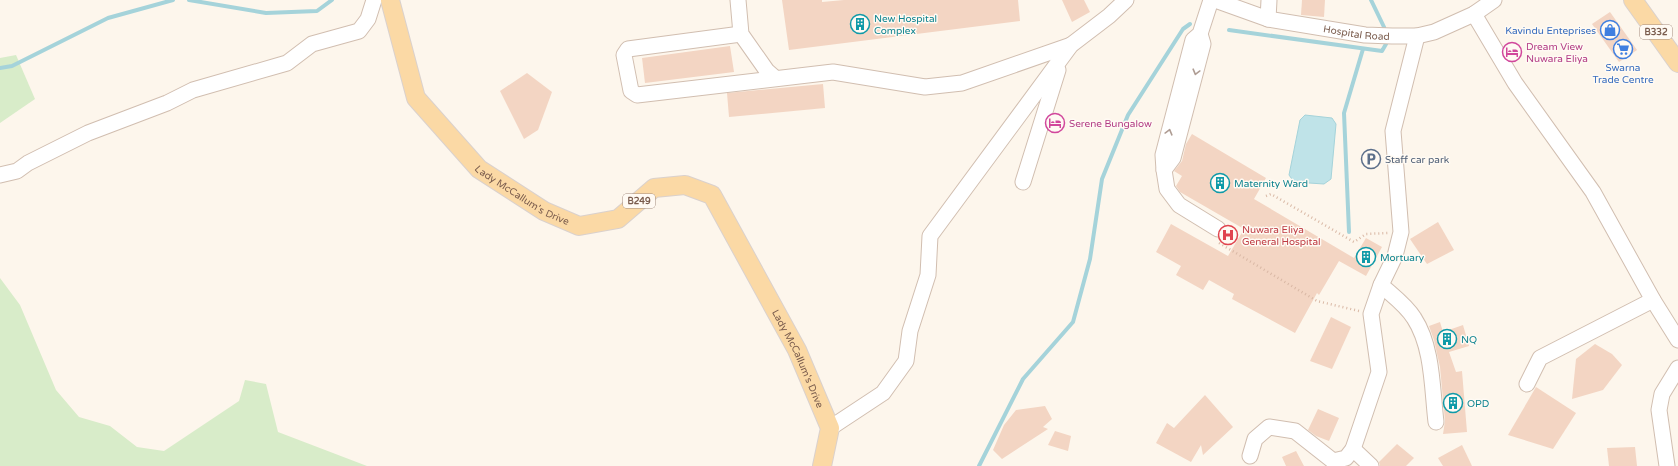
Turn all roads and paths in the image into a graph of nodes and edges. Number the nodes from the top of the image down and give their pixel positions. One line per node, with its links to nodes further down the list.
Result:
1 (374, 0): 18 (street)
2 (390, 0): 30 (main road, Lady McCallum's Drive / B249)
3 (738, 0): 12 (street)
4 (1126, 0): 14 (street)
5 (1210, 0): 21 (street)
6 (1215, 0): 11 (street, Hospital Road)
7 (1269, 0): 11 (street)
8 (1494, 0): 10 (street, Hospital Road)
9 (1634, 0): 16 (main road, B332)
10 (1474, 14): 13 (street, Hospital Road); 24 (street)
11 (1268, 19): 13 (street, Hospital Road)
12 (741, 34): 17 (street); 17 (street)
13 (1417, 36): 22 (street)
14 (1071, 45): 15 (street); 17 (street)
15 (1061, 58): 19 (street); 30 (street)
16 (1678, 62)
17 (775, 78)
18 (0, 175)
19 (1023, 182)
20 (1266, 196): 22 (path)
21 (1218, 229): 25 (path)
22 (1402, 232): 23 (street)
23 (1381, 285): 25 (street); 29 (street)
24 (1653, 300): 26 (street); 28 (street)
25 (1371, 314): 31 (street)
26 (1678, 340)
27 (1678, 368): 35 (street)
28 (1527, 384)
29 (1436, 422)
30 (830, 428): 33 (main road)
31 (1353, 449): 32 (street); 34 (street)
32 (1250, 456)
33 (822, 466)
34 (1371, 466)
35 (1667, 466)

